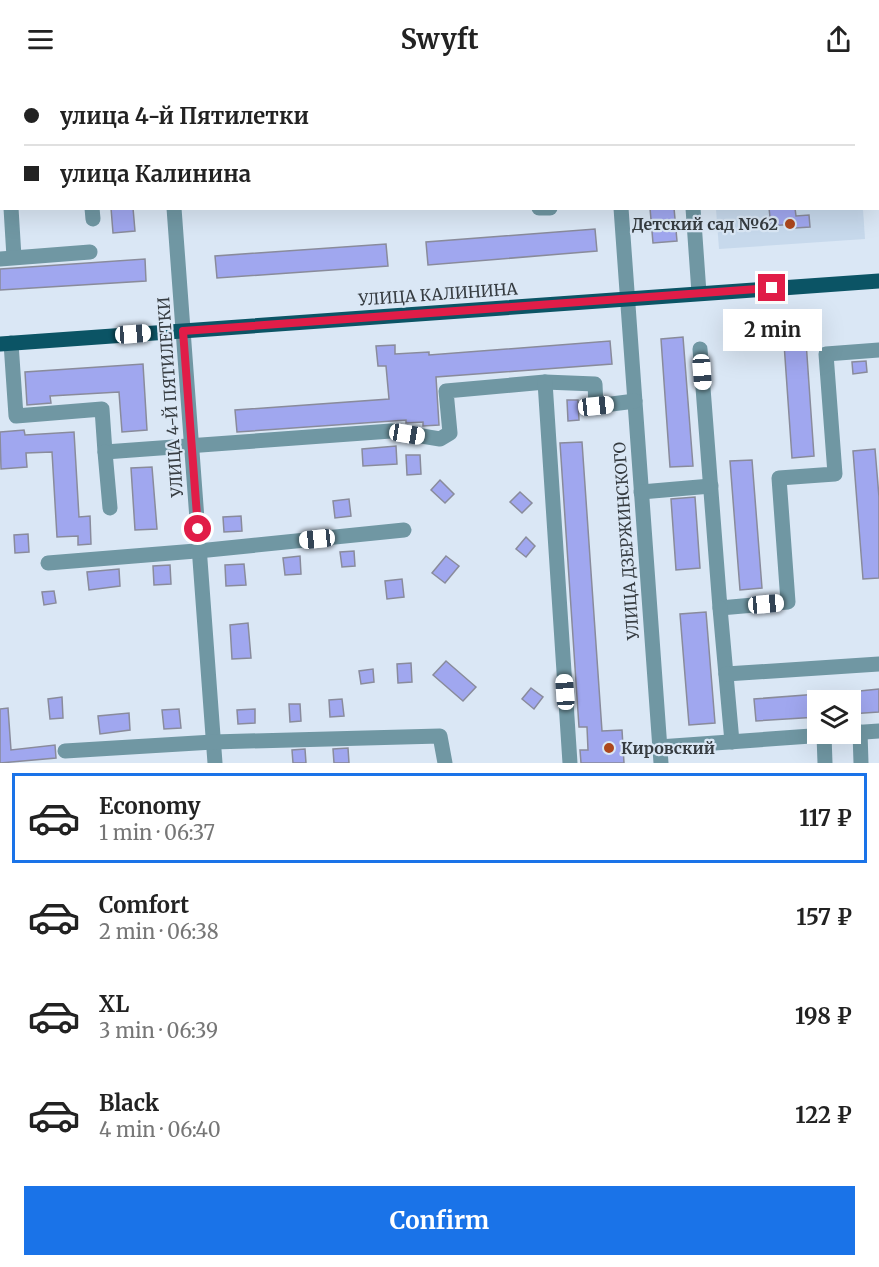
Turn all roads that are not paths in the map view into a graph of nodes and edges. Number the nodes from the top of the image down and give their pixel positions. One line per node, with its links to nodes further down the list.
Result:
1 (11, 210): 6 (street)
2 (174, 210): 10 (street, УЛИЦА 4-Й ПЯТИЛЕТКИ)
3 (621, 210): 9 (street, УЛИЦА ДЗЕРЖИНСКОГО)
4 (693, 210): 8 (street)
5 (90, 252): 6 (street)
6 (7, 258)
7 (879, 281): 8 (main road, УЛИЦА КАЛИНИНА)
8 (699, 293): 9 (main road, УЛИЦА КАЛИНИНА)
9 (627, 298): 10 (main road, УЛИЦА КАЛИНИНА); 15 (street, УЛИЦА ДЗЕРЖИНСКОГО)
10 (183, 331): 11 (main road, УЛИЦА КАЛИНИНА); 16 (street, УЛИЦА 4-Й ПЯТИЛЕТКИ)
11 (5, 343): 17 (street)
12 (700, 349): 18 (street)
13 (879, 350): 24 (street)
14 (545, 382): 15 (street); 16 (street); 38 (street)
15 (634, 402): 19 (street, УЛИЦА ДЗЕРЖИНСКОГО)
16 (192, 445): 17 (street); 22 (street, УЛИЦА 4-Й ПЯТИЛЕТКИ)
17 (105, 452): 20 (street)
18 (711, 486): 19 (street); 24 (street)
19 (641, 492): 34 (street, УЛИЦА ДЗЕРЖИНСКОГО)
20 (110, 508)
21 (404, 530): 22 (street)
22 (199, 550): 23 (street); 31 (street, УЛИЦА 4-Й ПЯТИЛЕТКИ)
23 (48, 563)
24 (720, 608): 26 (street)
25 (879, 664): 26 (street)
26 (726, 674): 30 (street)
27 (879, 730): 28 (street)
28 (861, 732)
29 (807, 736): 30 (street)
30 (732, 741): 34 (street)
31 (213, 742): 35 (street); 36 (street, УЛИЦА 4-Й ПЯТИЛЕТКИ); 37 (street)
32 (830, 744): 40 (street)
33 (857, 744): 41 (street)
34 (659, 747): 39 (street, УЛИЦА ДЗЕРЖИНСКОГО)
35 (65, 751)
36 (215, 763)
37 (445, 763)
38 (570, 763)
39 (660, 763)
40 (825, 763)
41 (861, 763)

